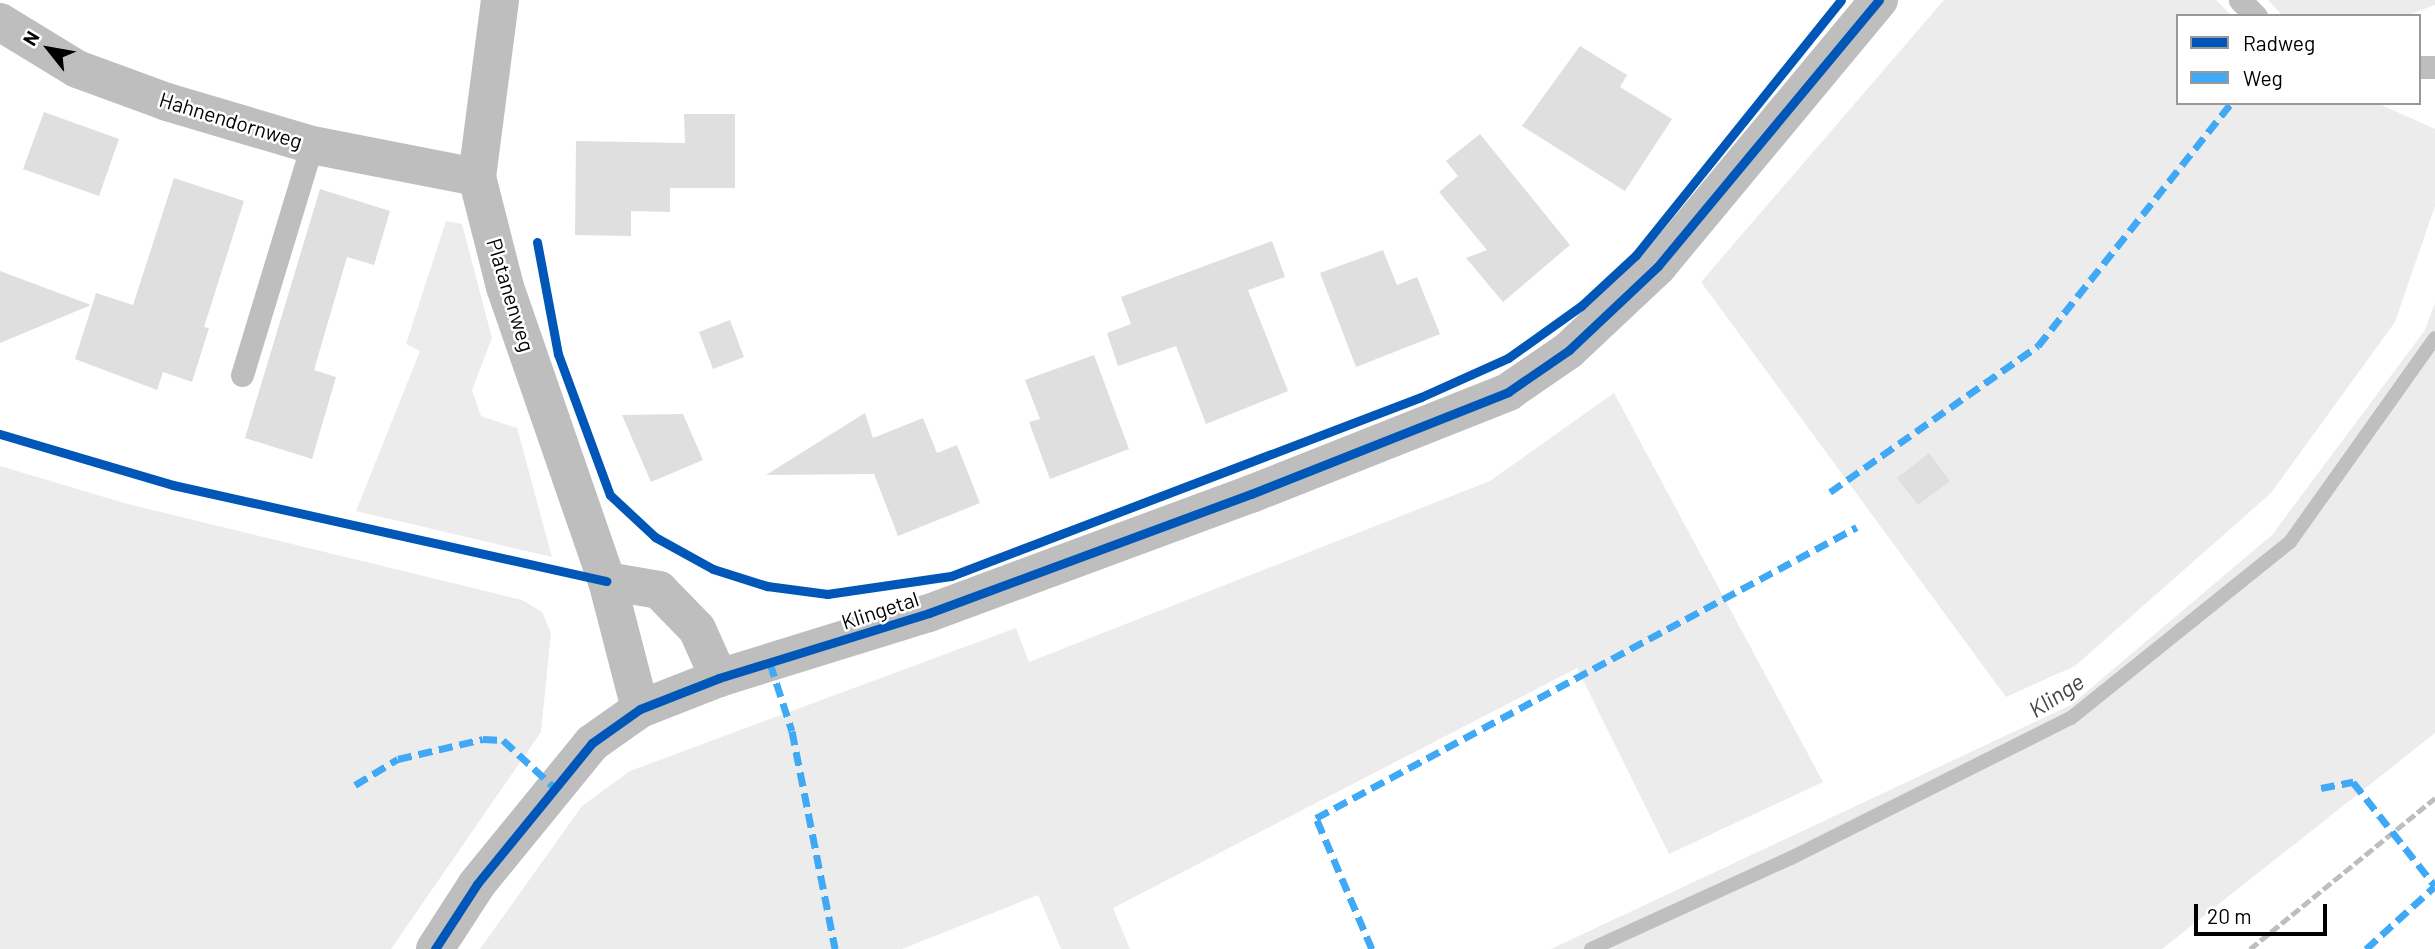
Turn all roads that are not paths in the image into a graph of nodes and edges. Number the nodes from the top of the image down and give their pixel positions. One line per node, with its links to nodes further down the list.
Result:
1 (500, 0): 7 (street, Platanenweg)
2 (1879, 0): 10 (street, Klingetal)
3 (2240, 0): 4 (lane)
4 (2254, 14)
5 (0, 22): 6 (street, Hahnendornweg)
6 (312, 145): 7 (street, Hahnendornweg); 8 (lane)
7 (477, 177): 9 (street, Platanenweg)
8 (242, 375)
9 (607, 581): 10 (street); 11 (street, Platanenweg)
10 (719, 678): 11 (street, Klingetal)
11 (640, 709): 12 (street, Klingetal)
12 (435, 949)

